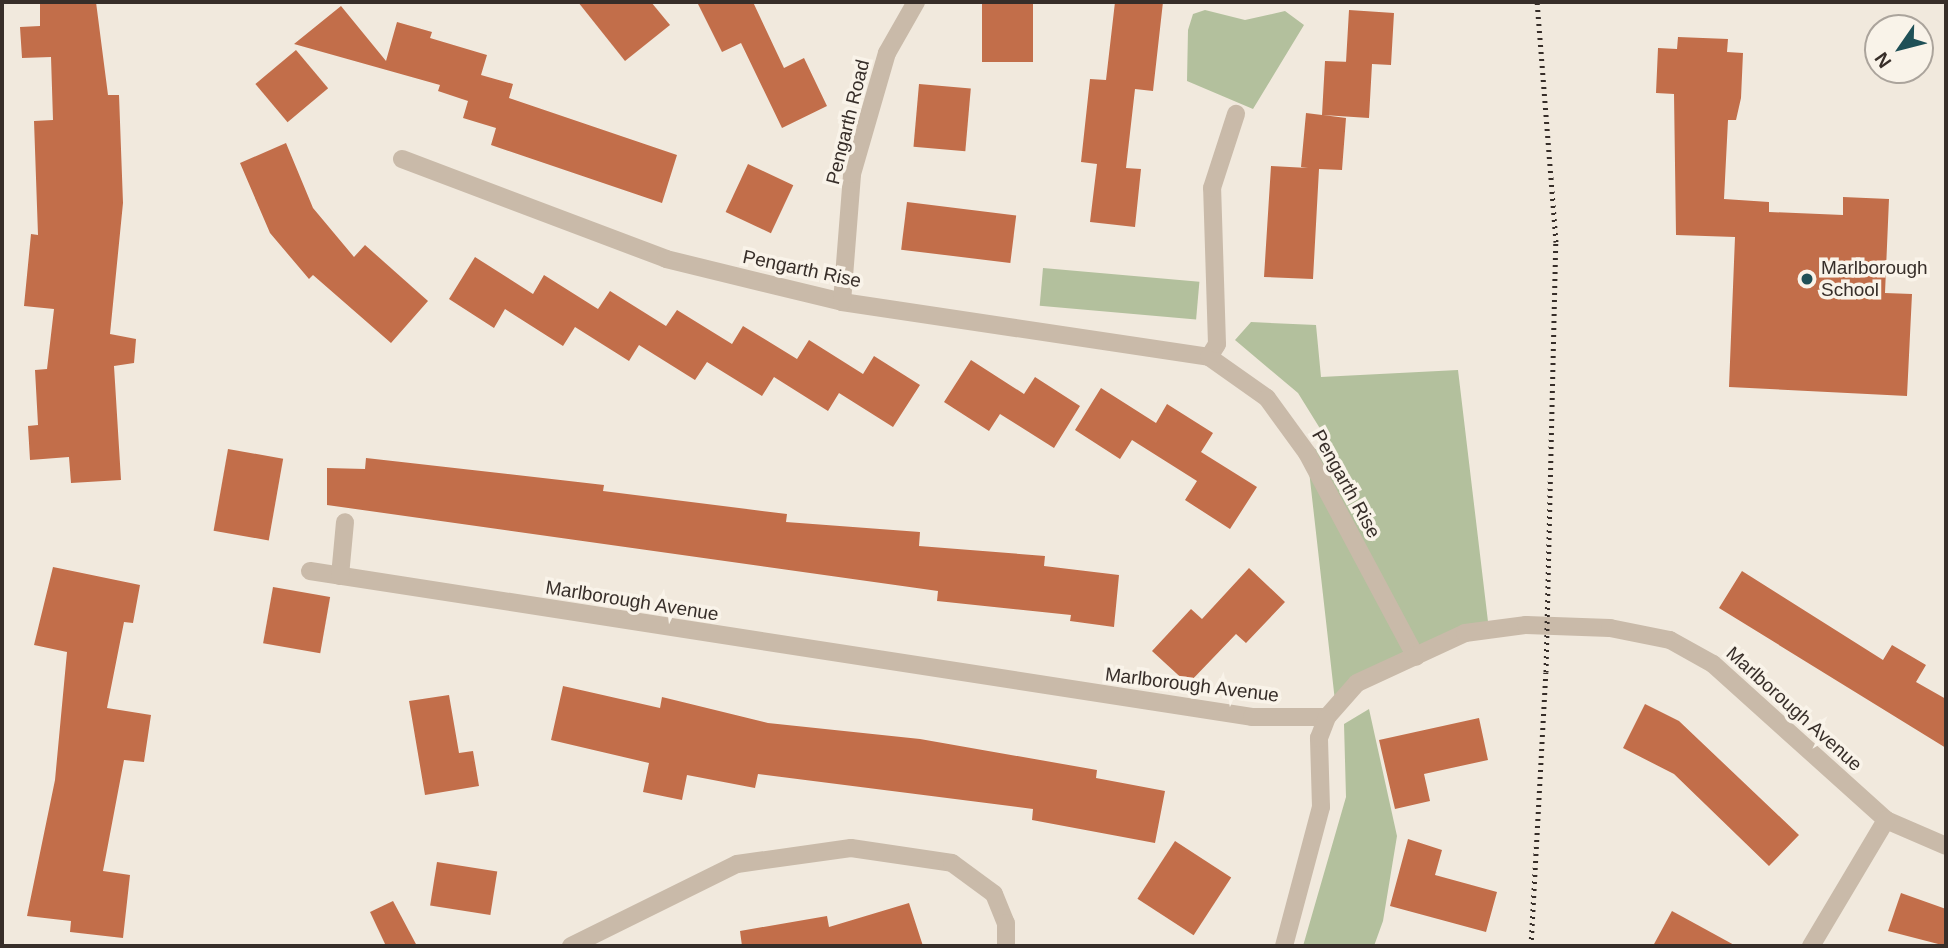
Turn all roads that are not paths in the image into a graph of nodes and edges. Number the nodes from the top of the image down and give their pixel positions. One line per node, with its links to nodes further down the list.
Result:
1 (916, 2): 4 (street, Pengarth Road)
2 (1236, 114): 5 (street)
3 (402, 159): 4 (street, Pengarth Rise)
4 (842, 302): 5 (street, Pengarth Rise)
5 (1209, 357): 9 (street, Pengarth Rise)
6 (345, 522): 8 (street)
7 (310, 571): 8 (street, Marlborough Avenue)
8 (340, 576): 10 (street, Marlborough Avenue)
9 (1416, 657): 10 (street, Marlborough Avenue); 11 (street, Marlborough Avenue)
10 (1327, 717): 15 (street)
11 (1886, 820): 12 (street, Marlborough Avenue); 16 (street)
12 (1946, 846)
13 (571, 946): 14 (street)
14 (1006, 946)
15 (1284, 946)
16 (1811, 946)

